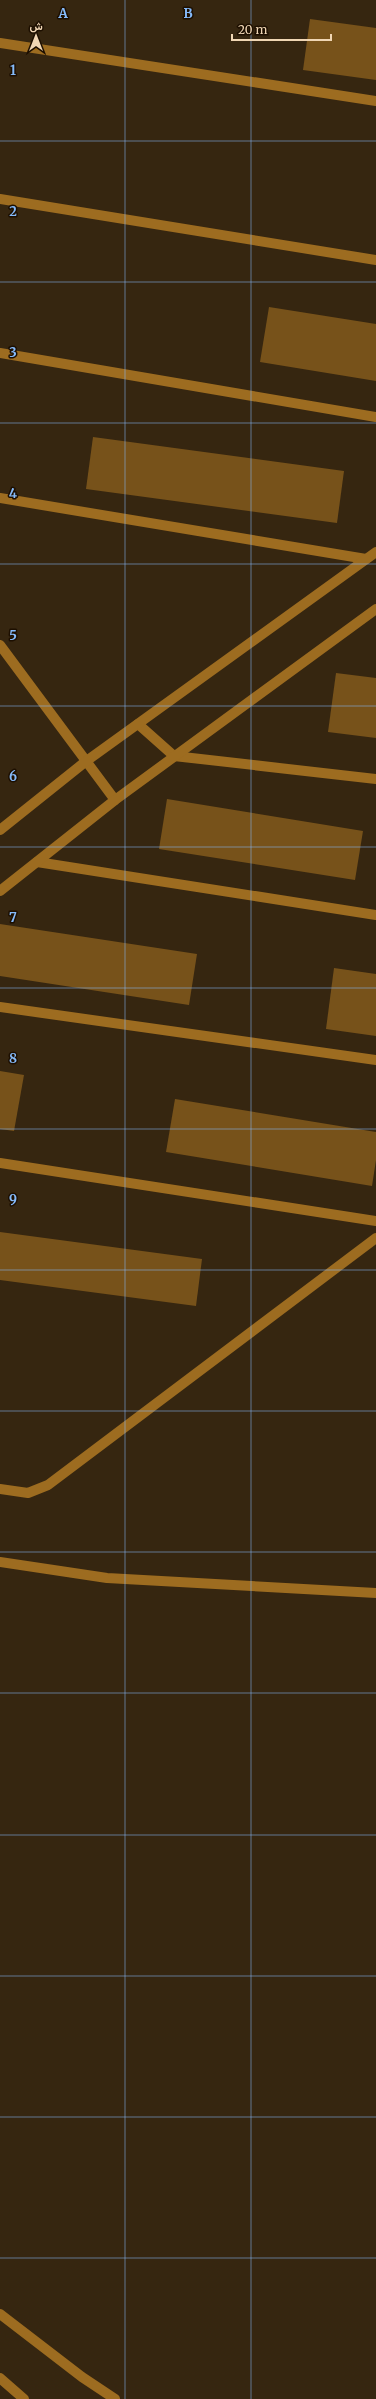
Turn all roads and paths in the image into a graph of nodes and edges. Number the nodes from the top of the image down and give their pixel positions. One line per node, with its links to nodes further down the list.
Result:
1 (0, 43): 2 (lane)
2 (376, 101)
3 (0, 199): 4 (lane)
4 (376, 260)
5 (0, 353): 6 (lane)
6 (376, 417)
7 (0, 498): 9 (lane)
8 (376, 552): 9 (lane)
9 (366, 559): 12 (lane)
10 (376, 608): 13 (lane)
11 (0, 645): 14 (lane)
12 (138, 724): 13 (lane); 14 (lane)
13 (174, 756): 15 (lane); 16 (lane)
14 (85, 762): 16 (lane); 17 (lane)
15 (376, 779)
16 (115, 800): 18 (lane)
17 (0, 830)
18 (36, 862): 19 (lane); 20 (lane)
19 (0, 891)
20 (376, 915)
21 (0, 1007): 22 (lane)
22 (376, 1060)
23 (0, 1163): 24 (lane)
24 (376, 1221)
25 (376, 1238): 26 (lane)
26 (0, 1489)
27 (0, 1562): 28 (lane)
28 (376, 1593)
29 (0, 2314): 32 (lane)
30 (0, 2378): 31 (lane)
31 (24, 2399)
32 (115, 2399)

